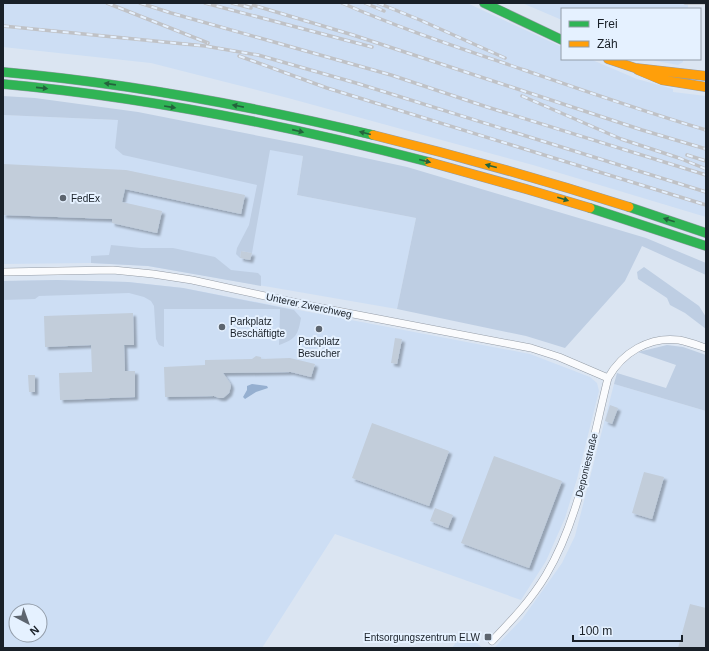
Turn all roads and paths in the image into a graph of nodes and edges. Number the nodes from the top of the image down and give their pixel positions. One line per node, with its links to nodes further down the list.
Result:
1 (484, 3): 2 (main road)
2 (561, 40)
3 (611, 60): 4 (main road)
4 (635, 68): 6 (main road); 8 (main road)
5 (3, 72): 9 (main road, one-way to 5)
6 (703, 76)
7 (3, 84): 10 (main road, one-way to 10)
8 (706, 87)
9 (706, 232)
10 (706, 246)
11 (3, 272): 13 (street, Unterer Zwerchweg)
12 (706, 348): 13 (street, Deponiestraße)
13 (608, 378): 14 (street, Deponiestraße)
14 (492, 641)

